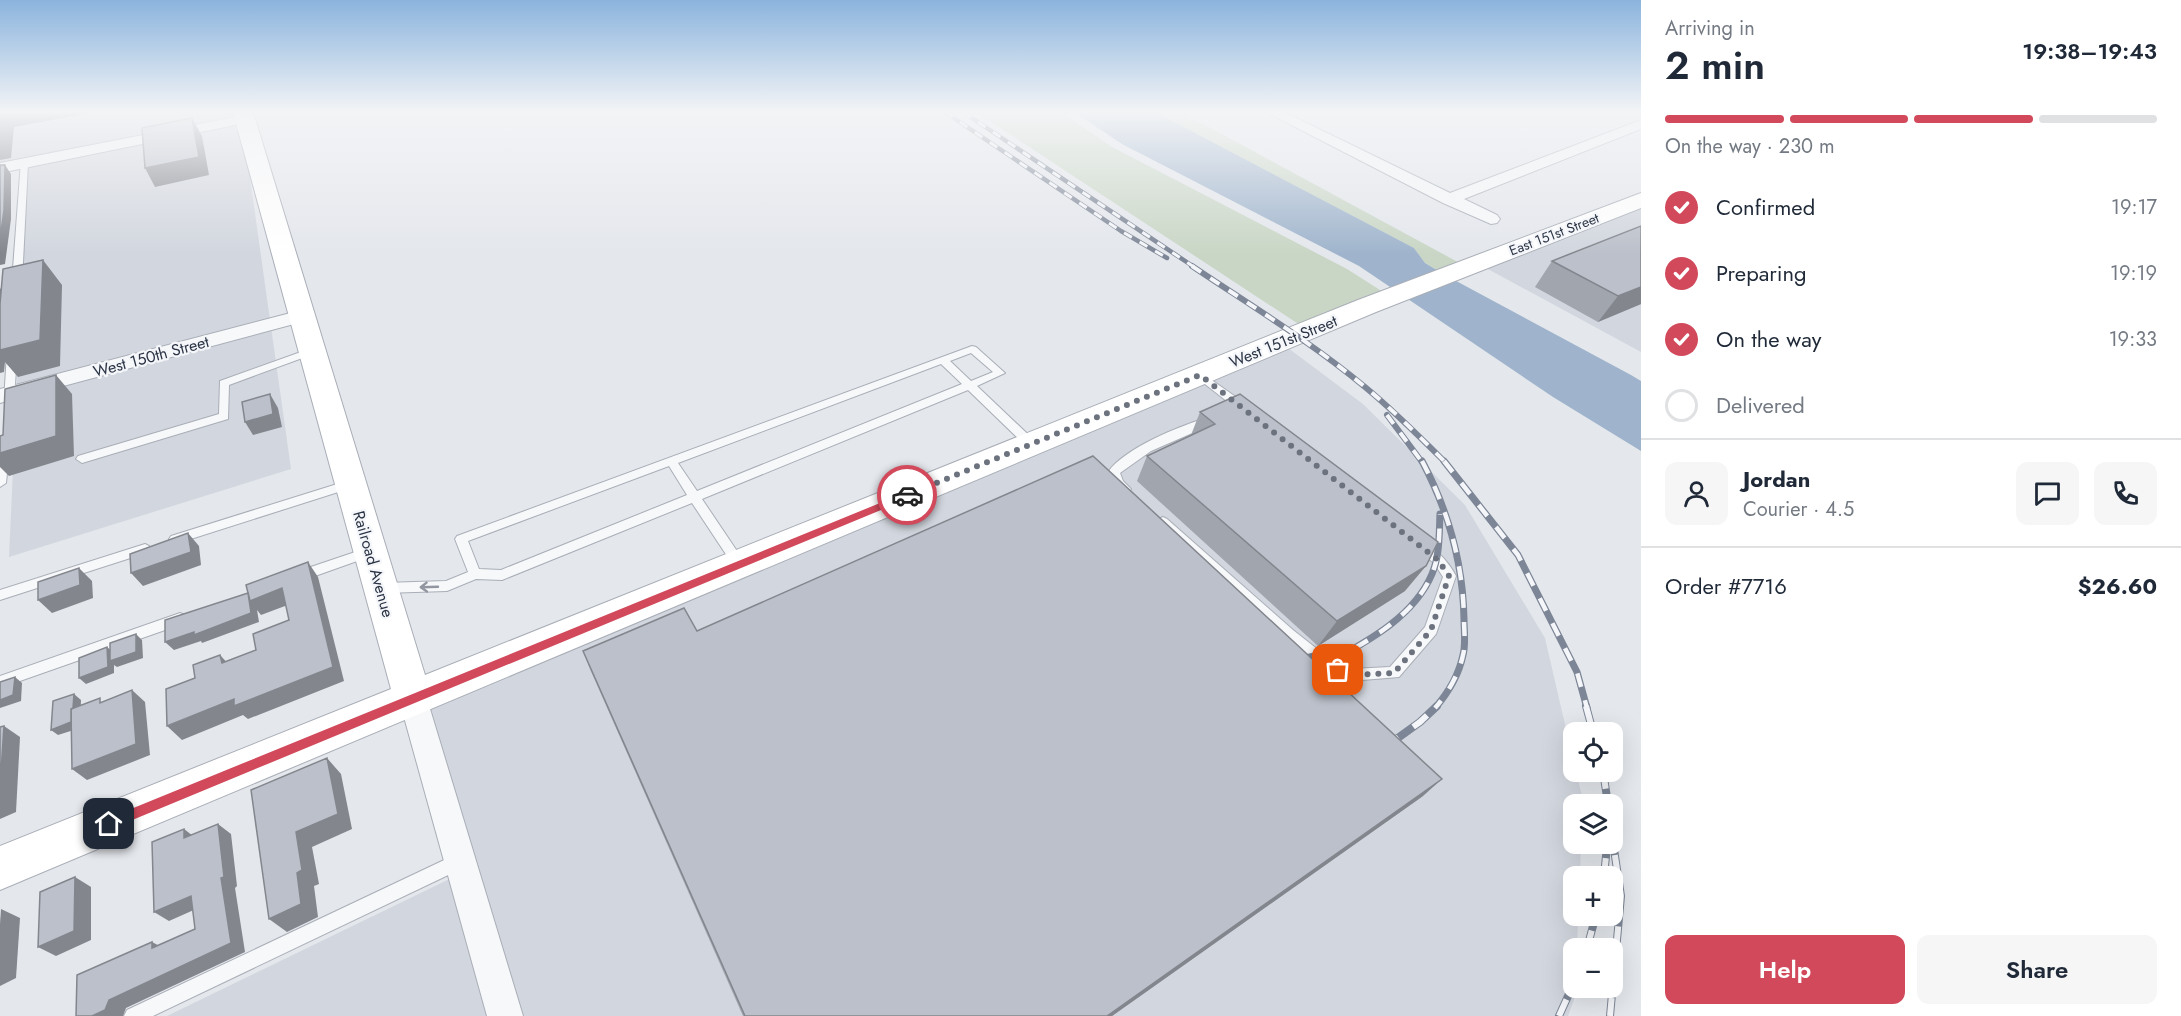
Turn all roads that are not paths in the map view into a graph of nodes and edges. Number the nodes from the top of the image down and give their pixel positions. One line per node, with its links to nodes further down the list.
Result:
1 (40, 159): 5 (street)
2 (257, 159): 12 (street, Railroad Avenue)
3 (1369, 159): 7 (street)
4 (1550, 159): 7 (street)
5 (24, 163): 6 (street); 11 (lane)
6 (0, 168)
7 (1449, 199): 9 (street)
8 (1641, 200): 10 (street, East 151st Street)
9 (1491, 219)
10 (1467, 267): 16 (street, West 151st Street)
11 (16, 290)
12 (302, 316): 14 (street, Railroad Avenue); 18 (street, West 150th Street)
13 (13, 348): 18 (lane)
14 (312, 351): 22 (lane); 25 (street, Railroad Avenue)
15 (943, 360): 17 (lane); 17 (lane); 23 (lane)
16 (1200, 375): 21 (street, West 151st Street); 27 (lane)
17 (970, 386): 21 (lane); 26 (lane)
18 (5, 395): 19 (lane)
19 (7, 416)
20 (5, 438): 24 (lane)
21 (1031, 444): 31 (street, West 151st Street)
22 (82, 459)
23 (671, 461): 26 (lane); 32 (lane)
24 (0, 483)
25 (351, 484): 30 (street, Railroad Avenue); 35 (lane)
26 (695, 497): 31 (lane); 32 (lane)
27 (1135, 498)
28 (1153, 513): 29 (lane)
29 (1412, 539)
30 (371, 552): 33 (lane); 34 (street, Railroad Avenue)
31 (739, 564): 38 (street, West 151st Street)
32 (476, 574): 34 (lane, one-way to 34)
33 (292, 579)
34 (381, 588): 38 (street, Railroad Avenue)
35 (0, 596)
36 (191, 615): 37 (lane)
37 (0, 682)
38 (413, 699): 39 (street, Railroad Avenue); 40 (street, West 151st Street)
39 (460, 861): 41 (lane); 42 (street, Railroad Avenue)
40 (0, 868)
41 (133, 1016)
42 (505, 1016)

